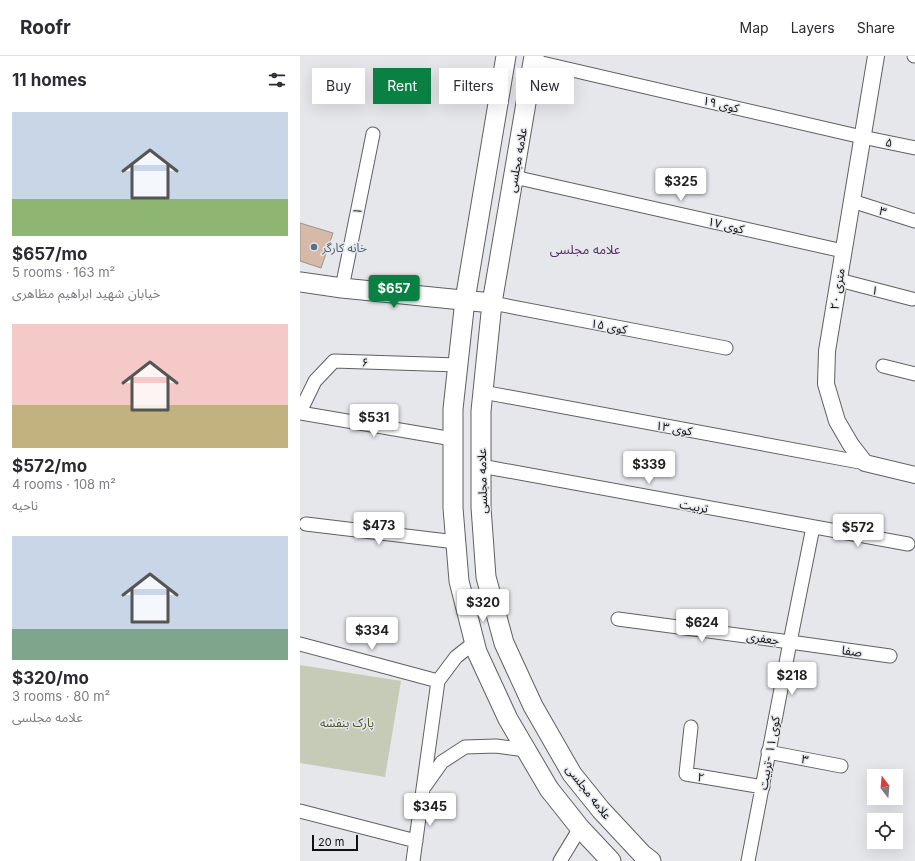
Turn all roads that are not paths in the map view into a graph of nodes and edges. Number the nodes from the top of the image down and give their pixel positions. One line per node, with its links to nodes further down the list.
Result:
1 (506, 56): 15 (main road)
2 (876, 56): 5 (street, ۲۰ متری)
3 (534, 58): 5 (street, کوی ۱۹); 7 (main road, علامه مجلسی)
4 (373, 134): 13 (street, ۱)
5 (862, 137): 6 (street, ۵); 8 (street, ۲۰ متری)
6 (915, 148)
7 (514, 177): 10 (street, کوی ۱۷); 16 (main road, علامه مجلسی)
8 (852, 201): 9 (street, ۳); 10 (street, ۲۰ متری)
9 (915, 221)
10 (844, 251): 11 (street, ۲۰ متری)
11 (839, 280): 14 (street, ۱); 24 (street, ۲۰ متری)
12 (300, 282): 13 (main road)
13 (342, 288): 15 (main road)
14 (912, 299)
15 (465, 300): 16 (main road); 18 (main road)
16 (492, 303): 17 (street, کوی ۱۵); 21 (main road, علامه مجلسی)
17 (726, 348)
18 (458, 365): 22 (street, ۶); 23 (main road)
19 (883, 366): 20 (street)
20 (915, 374)
21 (483, 392): 24 (street, کوی ۱۳); 25 (main road, علامه مجلسی)
22 (300, 412): 23 (street)
23 (453, 439): 29 (main road)
24 (865, 463): 26 (street)
25 (481, 466): 28 (street, تربیت); 32 (main road, علامه مجلسی)
26 (915, 475)
27 (306, 524): 29 (street)
28 (813, 527): 30 (street, تربیت); 34 (street, کوی ۱۱ -تربیت)
29 (456, 542): 33 (main road)
30 (908, 544)
31 (618, 619): 34 (street, جعفری)
32 (501, 633): 33 (main road); 50 (main road, علامه مجلسی)
33 (475, 642): 37 (street); 39 (main road)
34 (790, 642): 36 (street, صفا); 40 (street, کوی ۱۱ -تربیت)
35 (300, 644): 37 (street)
36 (890, 656)
37 (438, 681): 43 (street)
38 (691, 727): 42 (street, ۲)
39 (526, 750): 43 (street); 45 (main road)
40 (768, 752): 41 (street, ۳); 42 (street, کوی ۱۱ -تربیت)
41 (842, 766)
42 (763, 787): 51 (street, کوی ۱۱ -تربیت)
43 (423, 789): 46 (street)
44 (300, 812): 46 (street)
45 (580, 828): 48 (street); 49 (main road)
46 (416, 841): 47 (street)
47 (413, 861)
48 (560, 861)
49 (611, 861)
50 (651, 861)
51 (748, 861)

